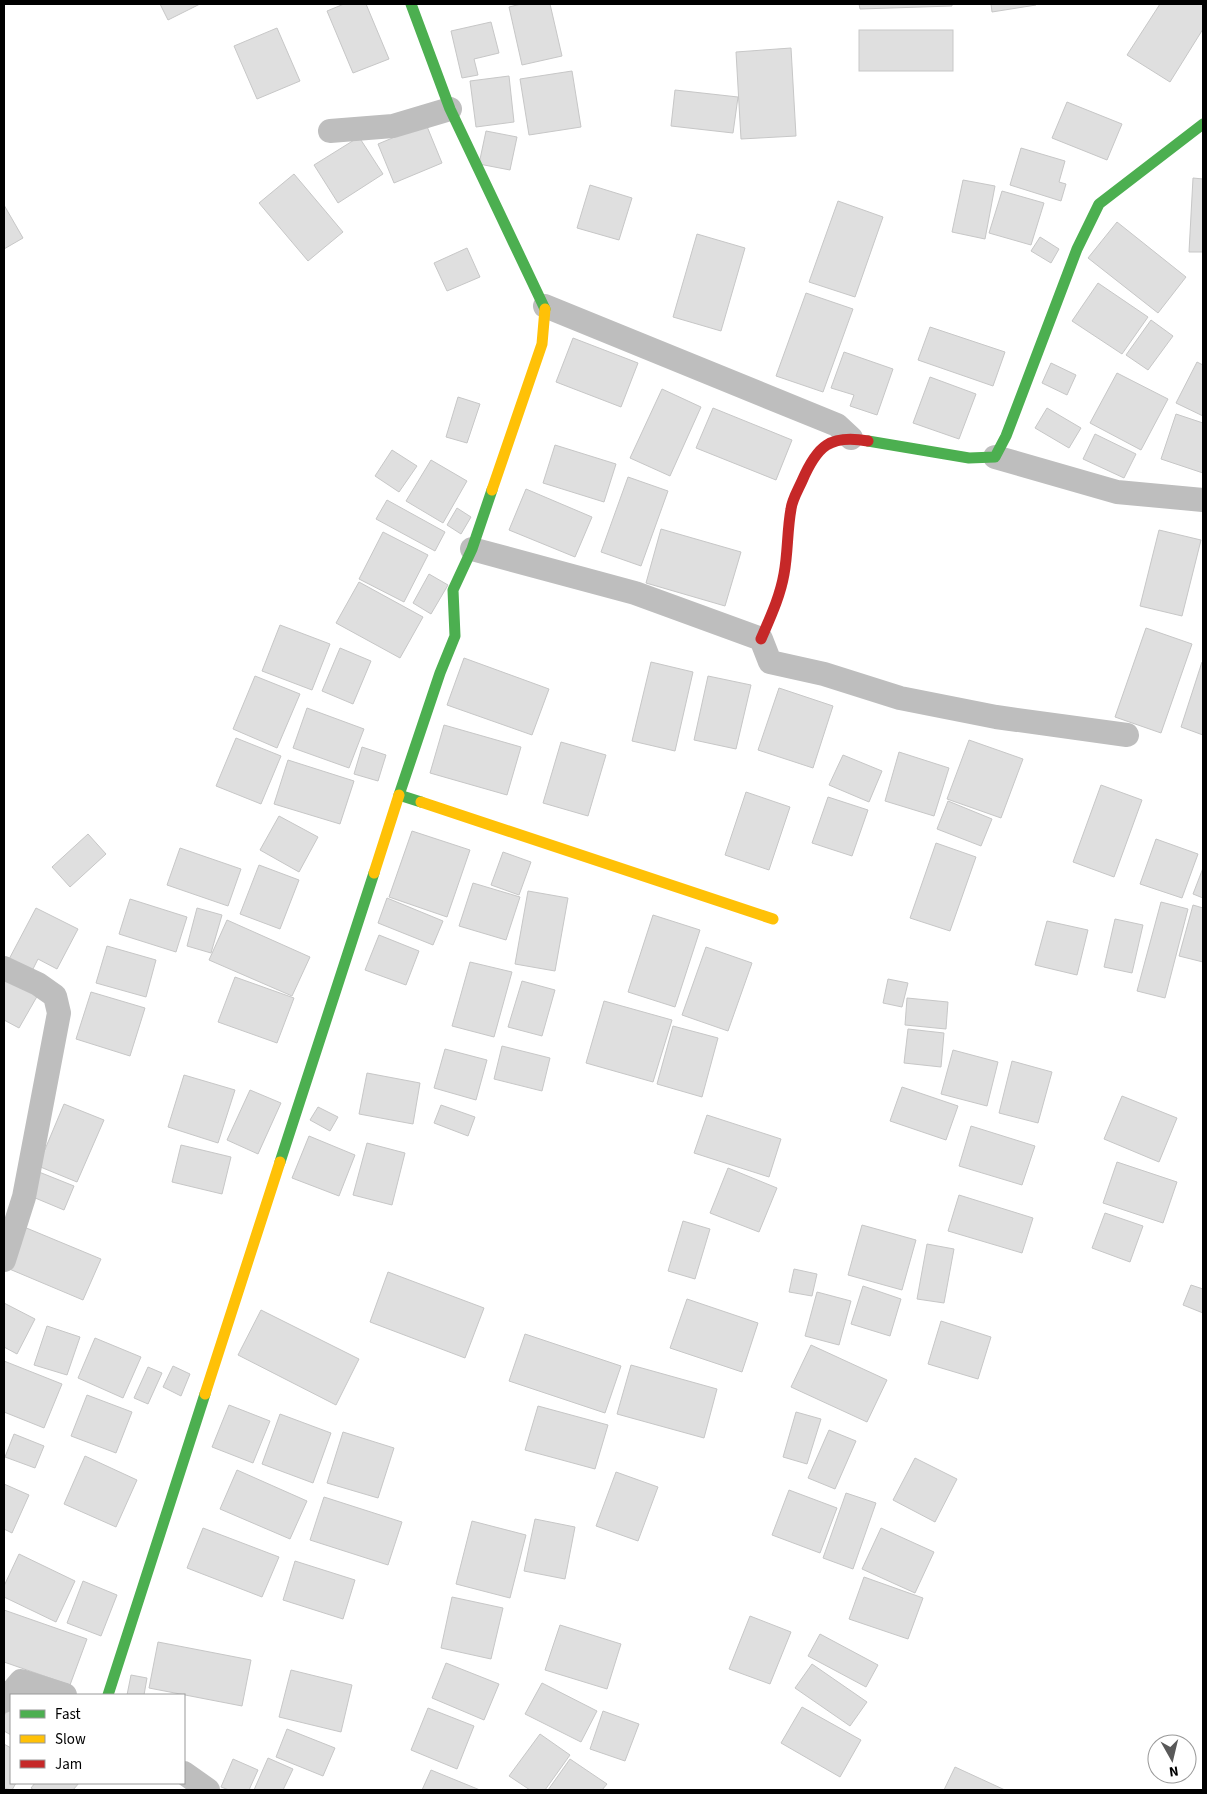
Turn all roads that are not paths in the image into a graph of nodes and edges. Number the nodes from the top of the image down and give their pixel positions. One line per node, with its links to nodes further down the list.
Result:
1 (411, 4): 2 (street)
2 (450, 109): 4 (street); 5 (street)
3 (1203, 124): 7 (street)
4 (330, 131)
5 (545, 306): 6 (street); 9 (street)
6 (851, 438): 7 (street); 10 (street)
7 (995, 457): 8 (street)
8 (1203, 500)
9 (472, 549): 10 (street); 12 (street)
10 (761, 639): 11 (street)
11 (1127, 735)
12 (399, 795): 13 (street); 17 (street)
13 (773, 919)
14 (4, 968): 15 (street)
15 (4, 1260)
16 (62, 1694): 18 (street)
17 (108, 1694)
18 (4, 1701)
19 (185, 1774): 20 (street)
20 (208, 1790)

